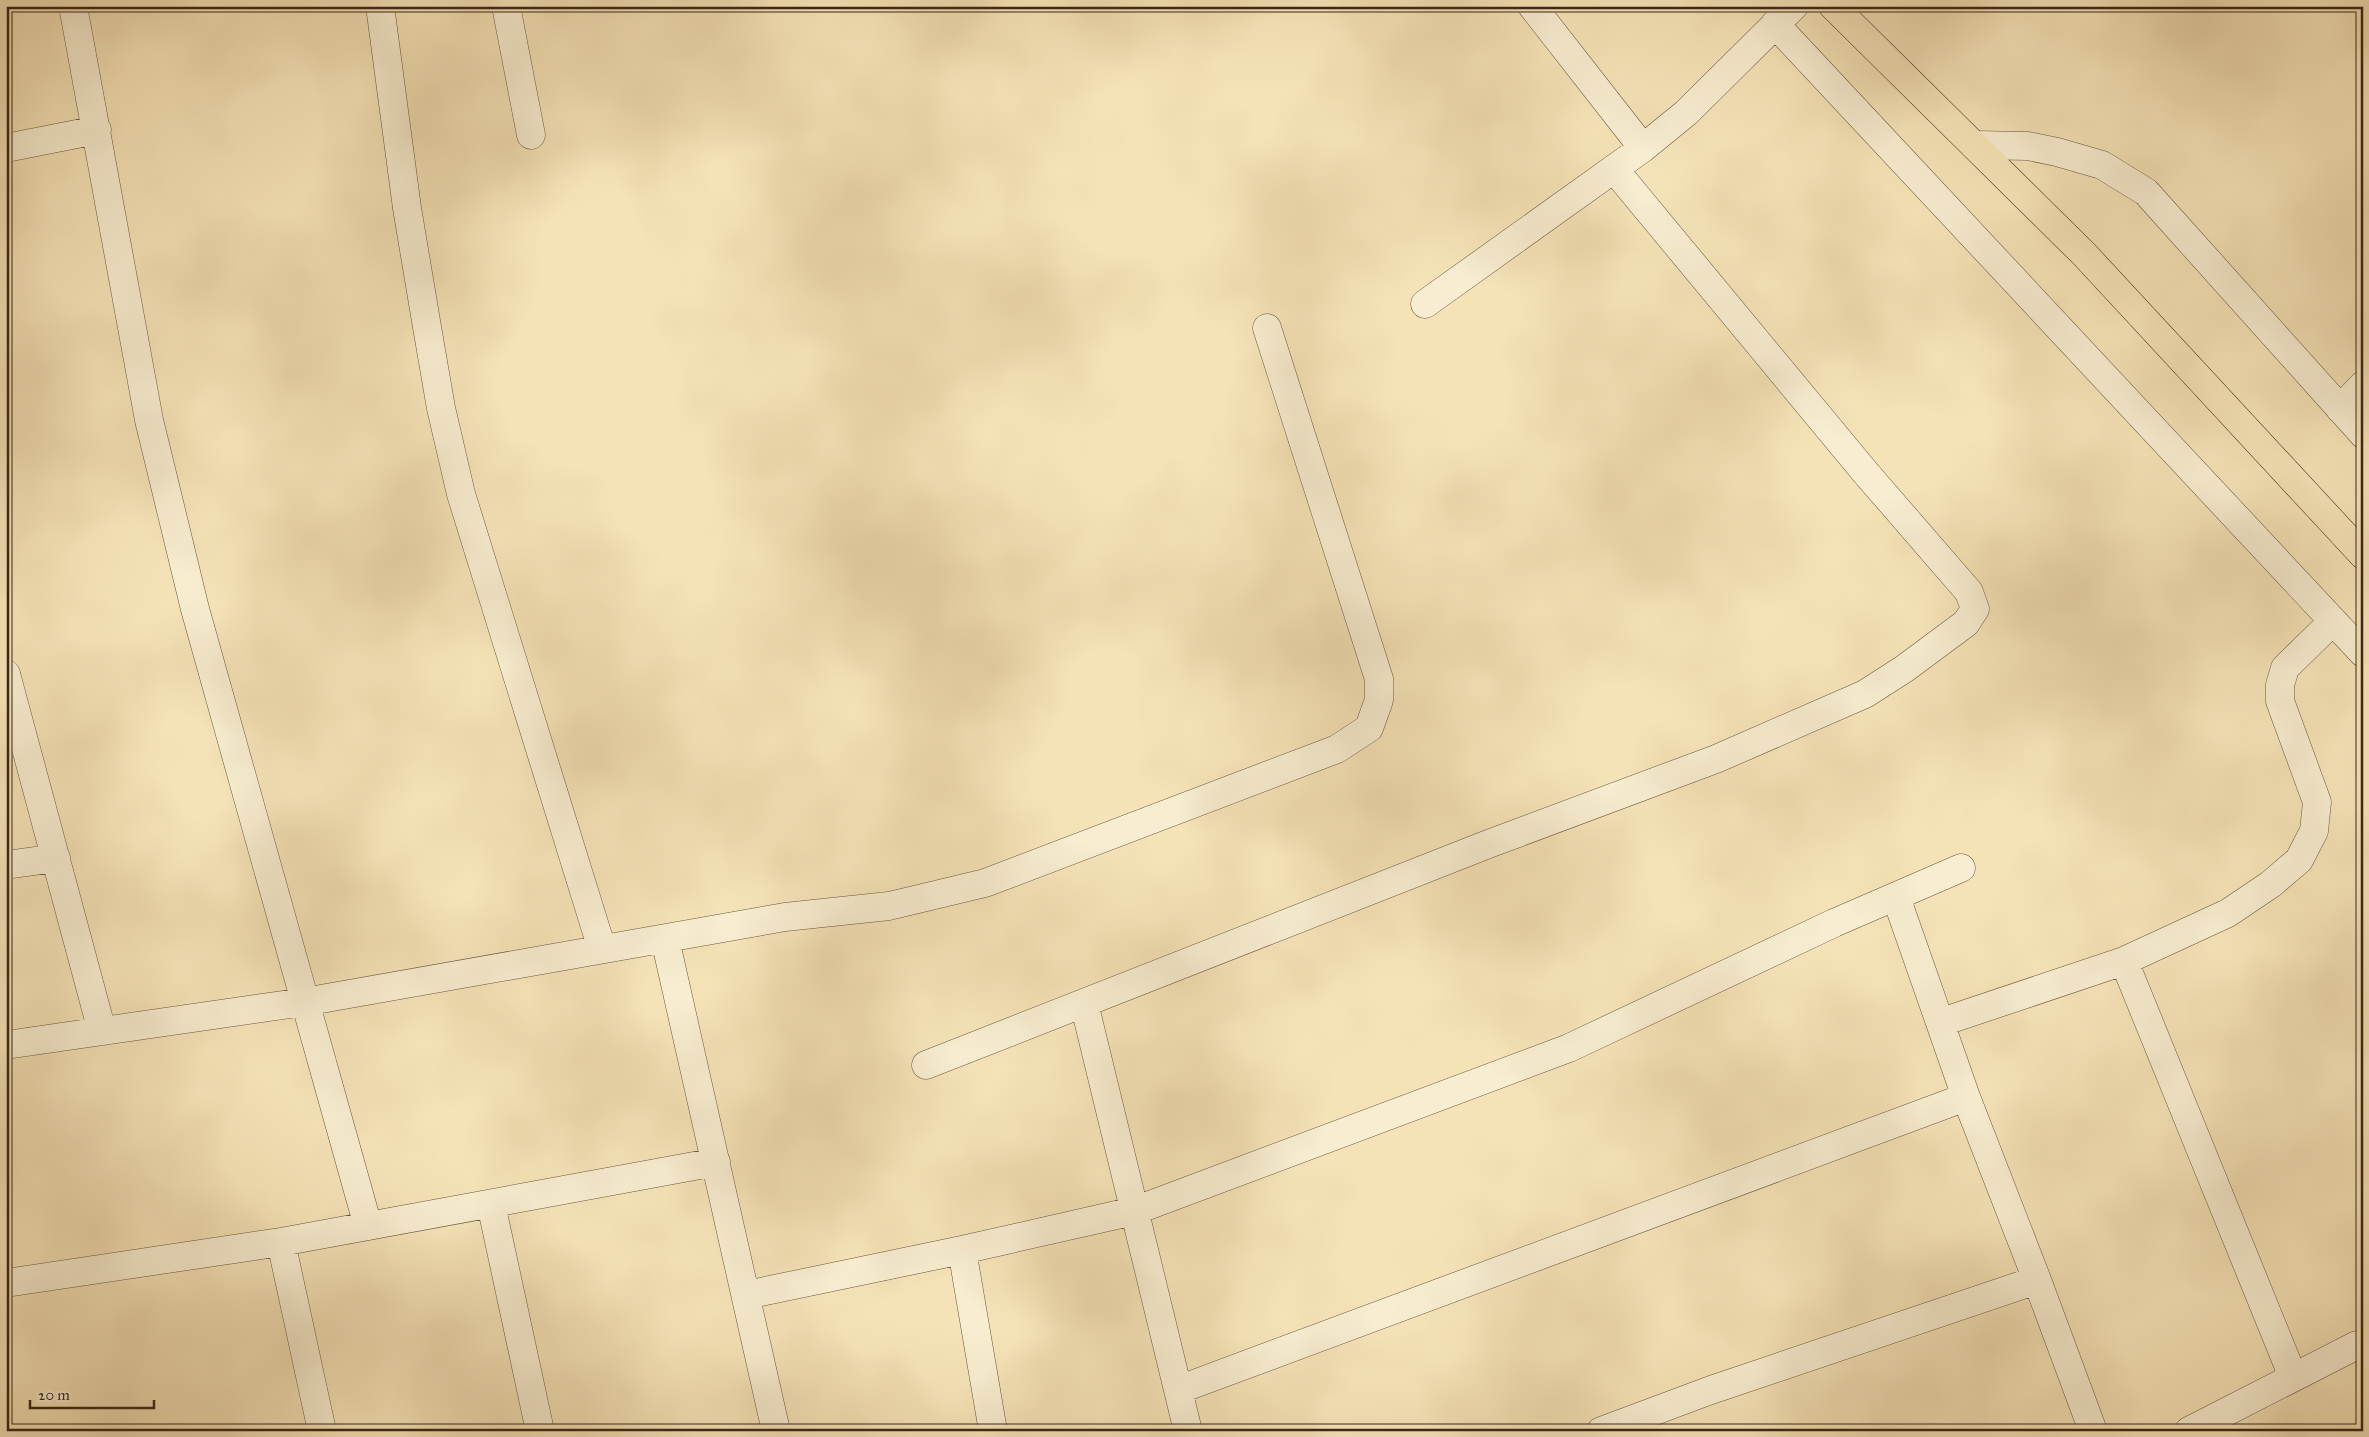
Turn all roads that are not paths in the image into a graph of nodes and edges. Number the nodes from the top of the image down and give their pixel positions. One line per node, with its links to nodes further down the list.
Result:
1 (72, 6): 7 (street)
2 (380, 6): 27 (street)
3 (506, 6): 8 (street)
4 (1532, 6): 11 (street)
5 (1832, 6): 9 (main road)
6 (1784, 15): 11 (street); 19 (street)
7 (97, 130): 10 (street); 29 (street)
8 (531, 135)
9 (1974, 145): 16 (street); 18 (main road)
10 (6, 148)
11 (1643, 148): 12 (street)
12 (1614, 169): 13 (street); 30 (street)
13 (1425, 304)
14 (1267, 328): 26 (street)
15 (2363, 385): 16 (street)
16 (2340, 409): 17 (street)
17 (2363, 434)
18 (2363, 555)
19 (2333, 621): 20 (street); 28 (street)
20 (2363, 653)
21 (6, 674): 22 (street)
22 (56, 858): 23 (street); 32 (street)
23 (6, 865)
24 (1961, 868): 25 (street)
25 (1896, 896): 31 (street); 38 (street)
26 (665, 938): 27 (street); 36 (street)
27 (602, 950): 29 (street)
28 (2124, 961): 31 (street); 46 (street)
29 (304, 1002): 32 (street); 39 (street)
30 (1084, 1003): 34 (street); 38 (street)
31 (1942, 1022): 35 (street)
32 (102, 1031): 33 (street)
33 (6, 1045)
34 (926, 1065)
35 (1966, 1098): 42 (street); 47 (street)
36 (716, 1162): 37 (street); 44 (street)
37 (491, 1204): 39 (street); 49 (street)
38 (1134, 1211): 41 (street); 47 (street)
39 (368, 1226): 40 (street)
40 (281, 1242): 43 (street); 48 (street)
41 (962, 1250): 44 (street); 51 (street)
42 (2037, 1280): 53 (street); 54 (street)
43 (6, 1283)
44 (746, 1295): 50 (street)
45 (2357, 1344): 46 (street)
46 (2293, 1377): 55 (street)
47 (1178, 1390): 52 (street)
48 (322, 1431)
49 (540, 1431)
50 (776, 1431)
51 (992, 1431)
52 (1188, 1431)
53 (1601, 1431)
54 (2092, 1431)
55 (2190, 1431)

